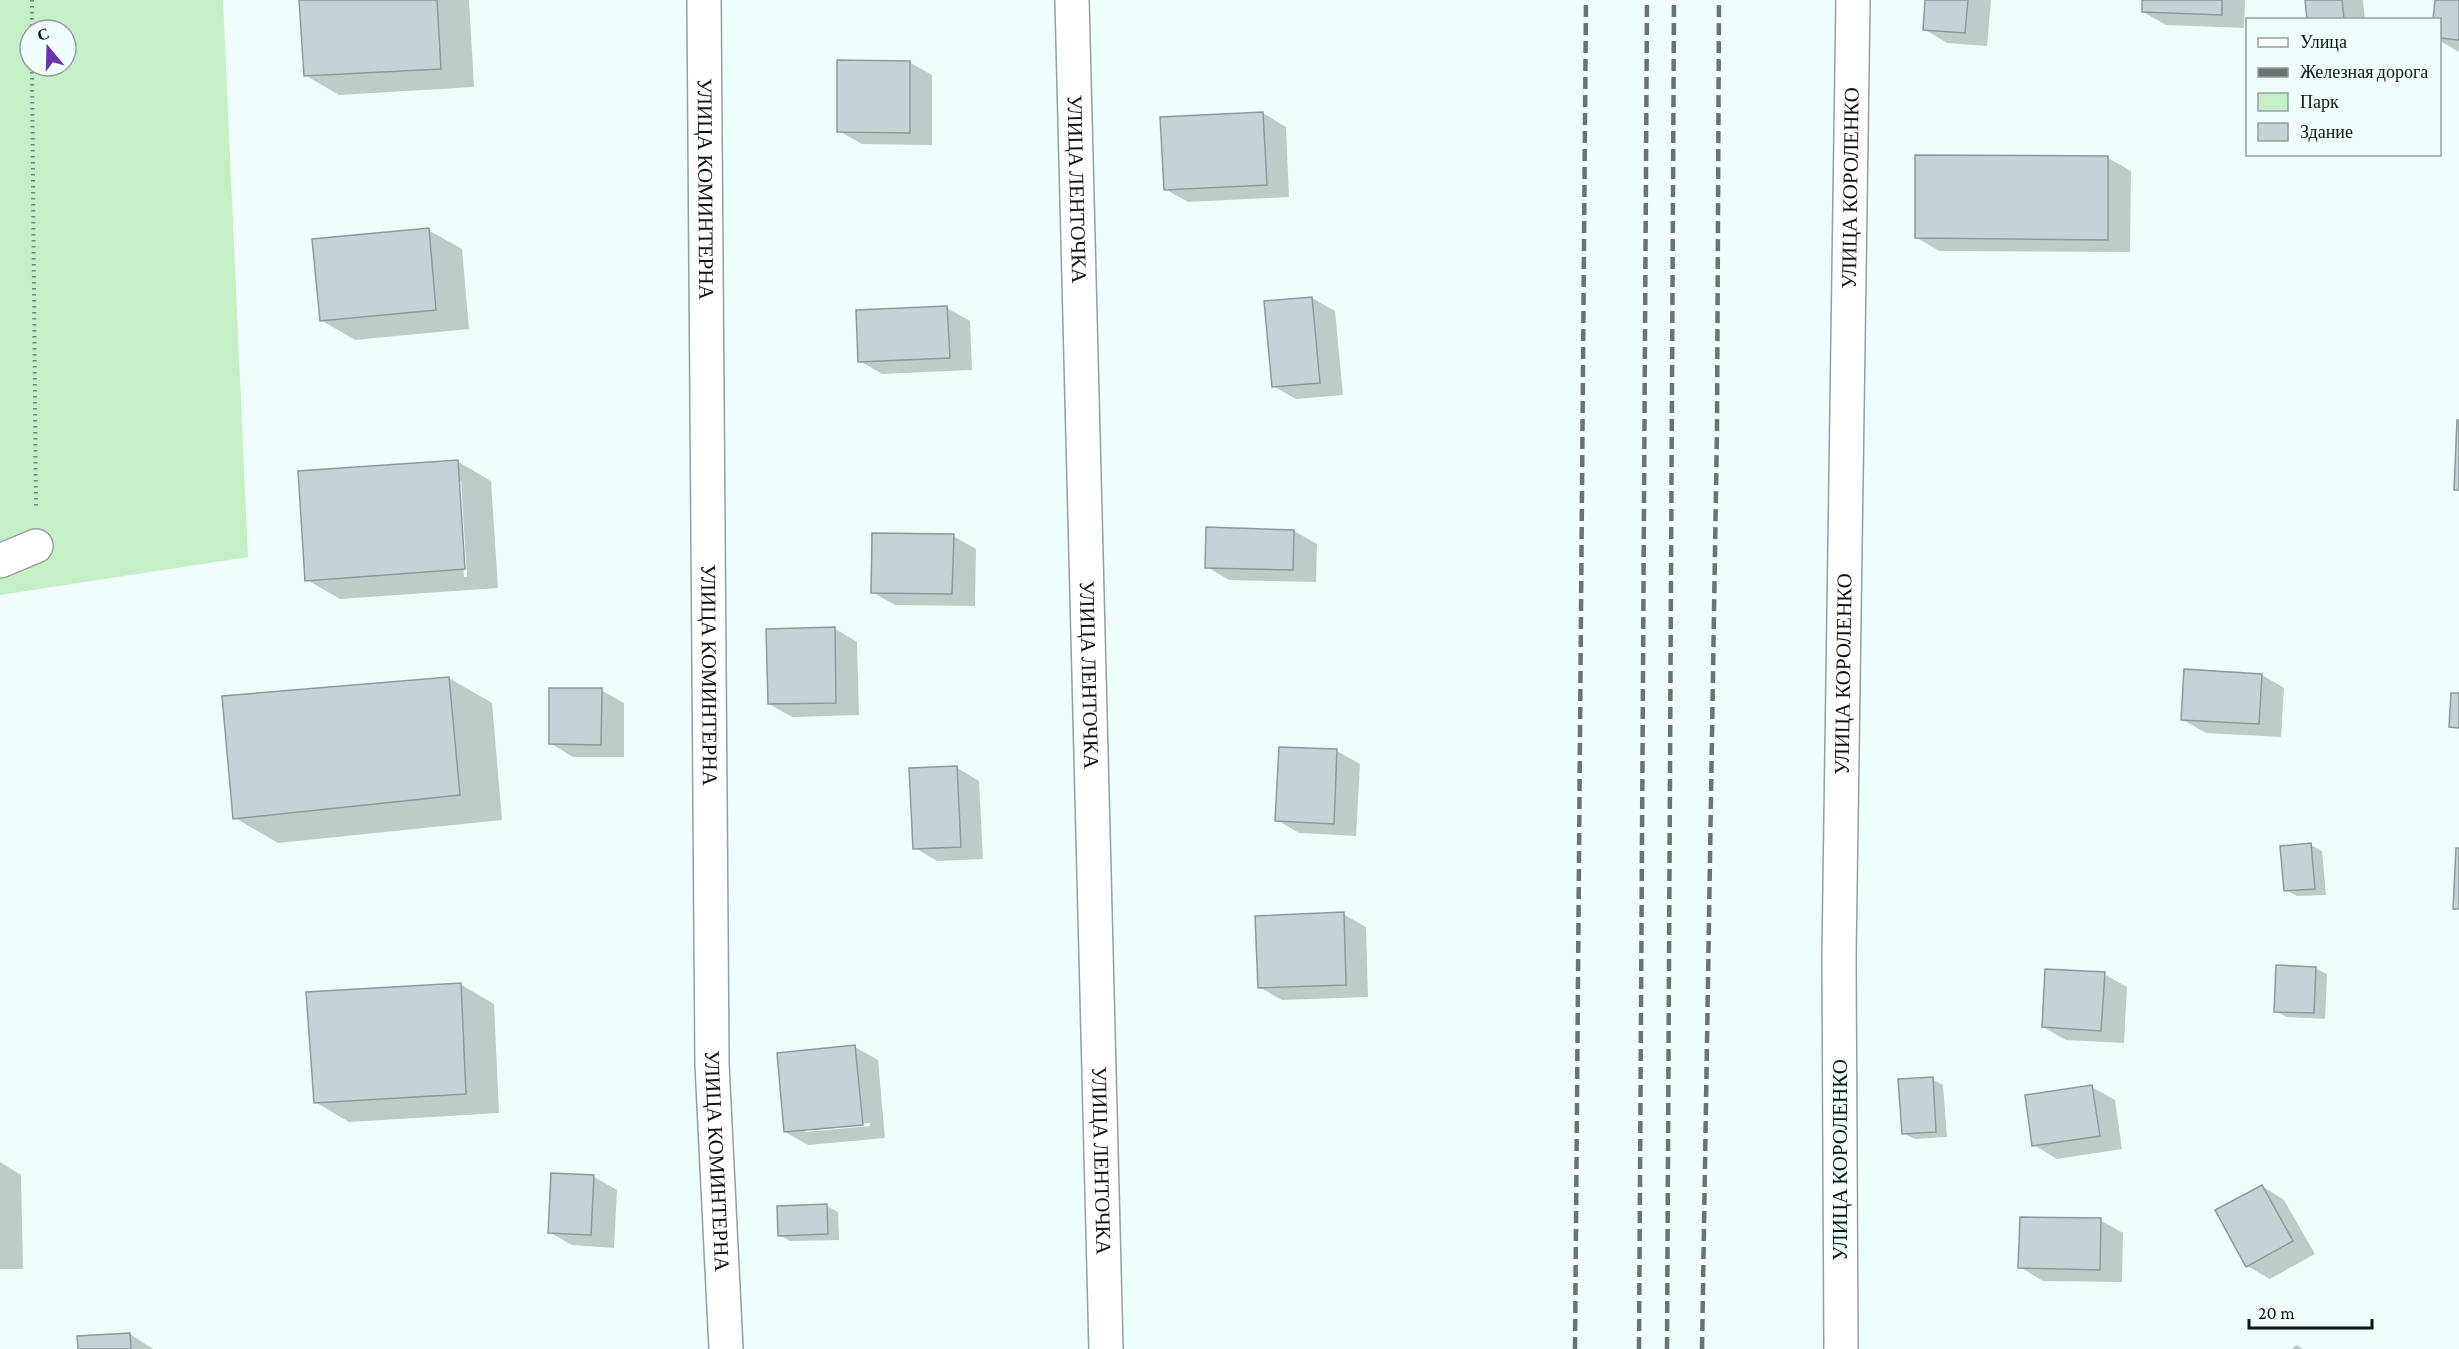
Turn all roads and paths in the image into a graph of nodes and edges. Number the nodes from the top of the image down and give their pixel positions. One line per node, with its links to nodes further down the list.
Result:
1 (32, 0): 5 (path)
2 (704, 0): 9 (street, УЛИЦА КОМИНТЕРНА)
3 (1072, 0): 10 (street, УЛИЦА ЛЕНТОЧКА)
4 (1853, 0): 11 (street, УЛИЦА КОРОЛЕНКО)
5 (32, 18)
6 (32, 78): 7 (path)
7 (36, 546): 8 (street)
8 (0, 561)
9 (726, 1349)
10 (1106, 1349)
11 (1842, 1349)

